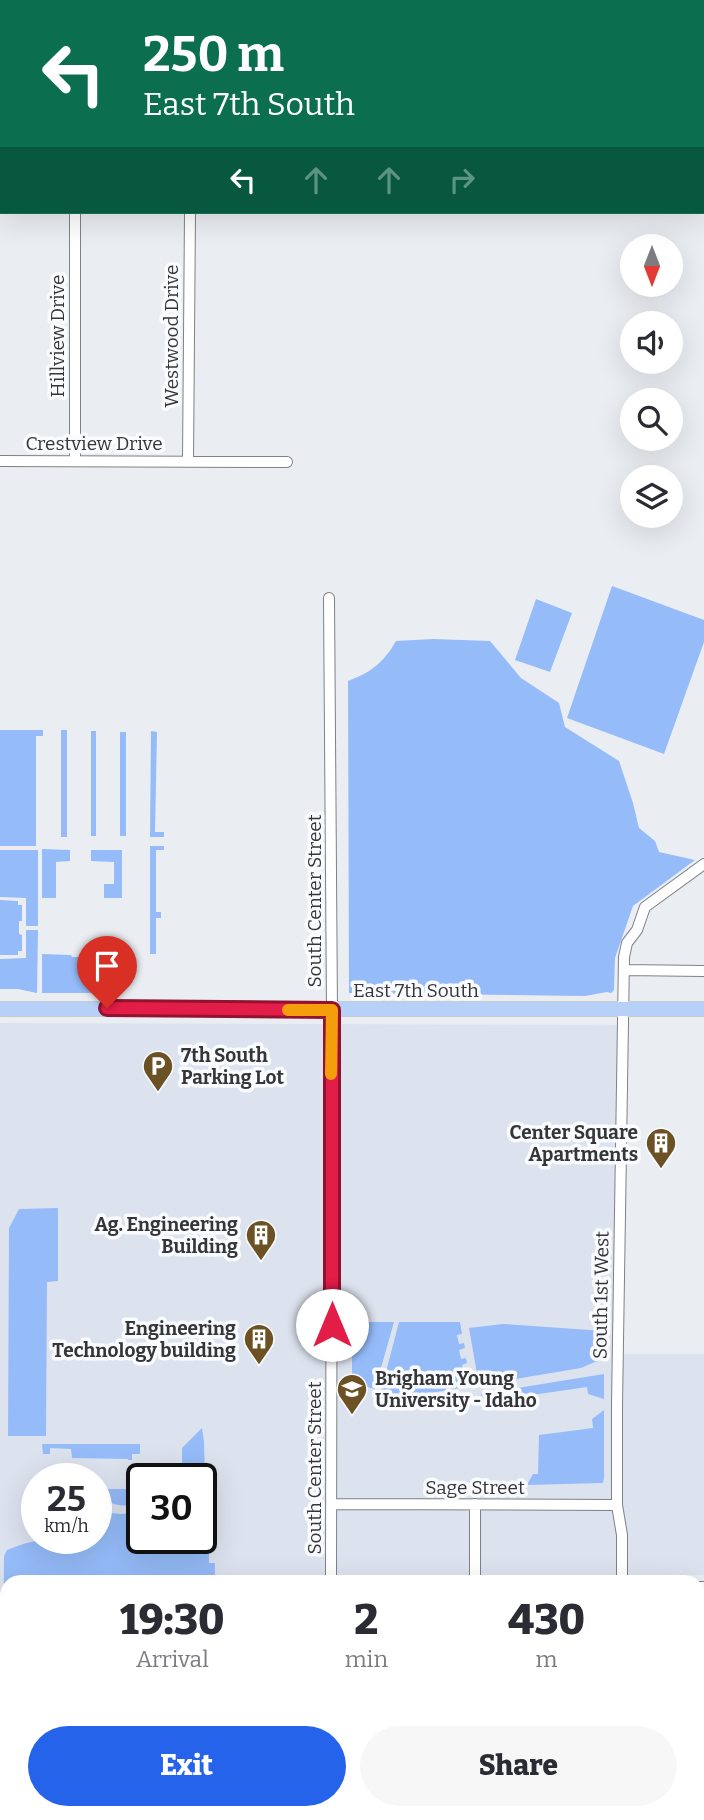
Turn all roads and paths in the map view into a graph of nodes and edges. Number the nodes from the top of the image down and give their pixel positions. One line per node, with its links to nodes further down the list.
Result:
1 (75, 214): 4 (street, Hillview Drive)
2 (190, 214): 5 (street, Westwood Drive)
3 (0, 461): 4 (street, Crestview Drive)
4 (75, 461): 5 (street, Crestview Drive)
5 (188, 461): 6 (street, Crestview Drive)
6 (288, 462)
7 (329, 598): 14 (street, South Center Street)
8 (704, 863): 9 (street, South 1st West)
9 (624, 970): 10 (street); 12 (street, South 1st West)
10 (704, 971)
11 (0, 1009): 14 (main road, East 7th South)
12 (622, 1009): 13 (main road, East 7th South); 14 (main road, East 7th South); 17 (street, South 1st West)
13 (704, 1009)
14 (332, 1010): 15 (street, South Center Street)
15 (332, 1504): 16 (street, Sage Street); 18 (street, South Center Street)
16 (475, 1504): 17 (street, Sage Street); 19 (street)
17 (617, 1505): 20 (street, South 1st West)
18 (331, 1575)
19 (475, 1575)
20 (622, 1575)

